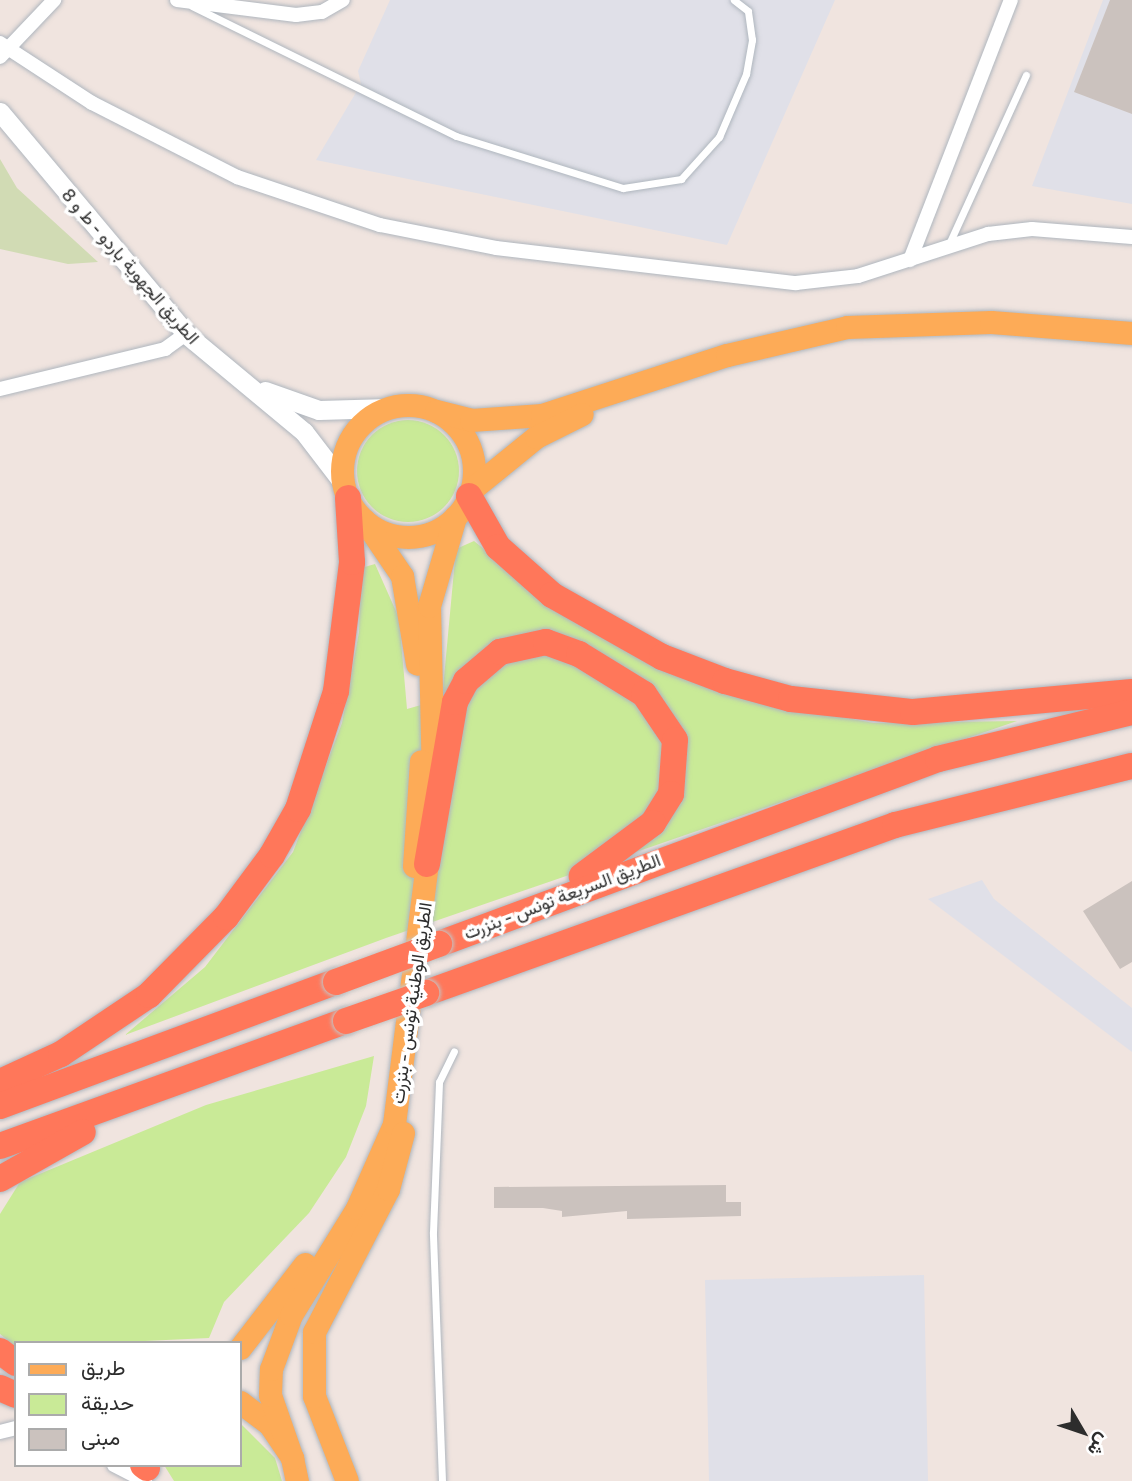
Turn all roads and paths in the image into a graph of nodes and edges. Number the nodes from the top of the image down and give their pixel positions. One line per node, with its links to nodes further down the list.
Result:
1 (54, 0): 9 (street)
2 (177, 0): 7 (street)
3 (227, 0): 8 (street)
4 (343, 0): 8 (street)
5 (734, 0): 7 (lane)
6 (1011, 0): 14 (street)
7 (192, 5): 8 (street)
8 (244, 10)
9 (2, 49): 14 (street)
10 (1026, 75): 13 (lane)
11 (0, 112): 16 (main road, الطريق الجهوية باردو - ط و 8)
12 (1132, 237): 13 (street)
13 (947, 247): 14 (street)
14 (910, 260)
15 (1132, 333): 19 (main road, الطريق الوطنية تونس - بنزرت)
16 (186, 334): 17 (main road, الطريق الجهوية باردو - ط و 8); 18 (street)
17 (242, 380): 20 (main road, الطريق الجهوية باردو - ط و 8); 22 (main road, الطريق الجهوية باردو - ط و 8)
18 (0, 389)
19 (635, 389): 21 (main road, الطريق الوطنية تونس - بنزرت); 23 (main road, الطريق الوطنية تونس - بنزرت)
20 (390, 408): 21 (main road, الطريق الوطنية تونس - بنزرت); 22 (main road)
21 (436, 411): 23 (main road, الطريق الوطنية تونس - بنزرت)
22 (346, 490): 24 (main road, الطريق الوطنية تونس - بنزرت); 33 (highway)
23 (466, 501): 24 (main road, الطريق الوطنية تونس - بنزرت); 25 (highway); 28 (main road, الطريق الوطنية تونس - بنزرت)
24 (364, 520): 37 (main road, الطريق الوطنية تونس - بنزرت)
25 (1132, 692)
26 (1132, 712): 29 (highway, الطريق السريعة تونس - بنزرت)
27 (1132, 766): 32 (highway, bridge)
28 (427, 864): 29 (highway); 30 (main road, الطريق الوطنية تونس - بنزرت)
29 (542, 901): 34 (highway, الطريق السريعة تونس - بنزرت, bridge)
30 (407, 1051): 41 (main road, الطريق الوطنية تونس - بنزرت); 42 (main road)
31 (454, 1051): 43 (lane)
32 (231, 1063): 35 (highway); 36 (highway)
33 (0, 1082)
34 (0, 1106)
35 (0, 1146)
36 (0, 1180)
37 (242, 1346)
38 (242, 1404): 41 (main road, الطريق الوطنية تونس - بنزرت)
39 (123, 1467): 40 (street)
40 (147, 1472)
41 (296, 1474)
42 (347, 1481)
43 (442, 1481)

